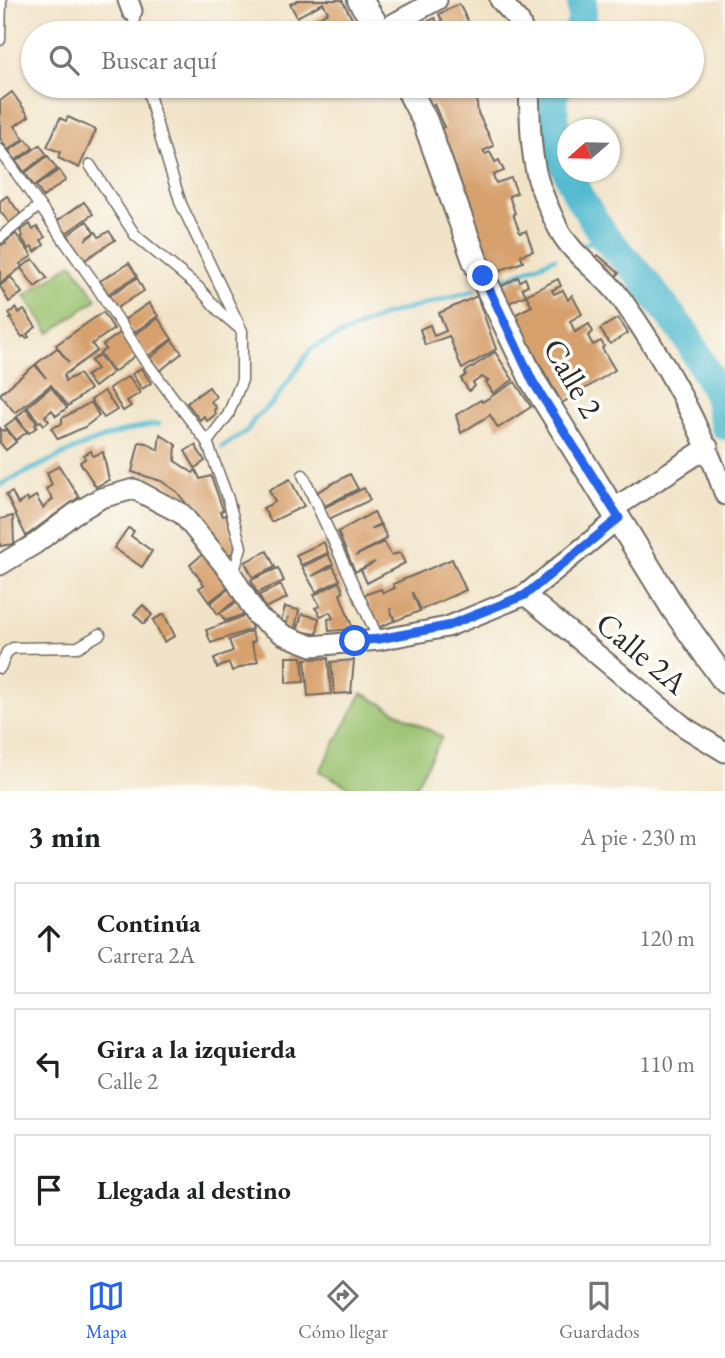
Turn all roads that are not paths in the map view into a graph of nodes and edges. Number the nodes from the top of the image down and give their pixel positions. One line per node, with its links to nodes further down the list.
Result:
1 (1, 0): 8 (lane)
2 (360, 0): 5 (street)
3 (437, 0): 6 (street)
4 (500, 0): 7 (street)
5 (373, 21)
6 (400, 21)
7 (520, 21)
8 (0, 40)
9 (150, 98): 16 (lane)
10 (413, 98): 21 (street, Calle 2)
11 (530, 98): 18 (street)
12 (1, 154): 14 (lane)
13 (90, 165): 16 (lane)
14 (39, 206): 15 (lane); 17 (lane)
15 (0, 238)
16 (242, 331): 17 (lane)
17 (207, 442): 23 (lane)
18 (708, 447): 20 (street); 21 (street)
19 (303, 475): 26 (lane)
20 (725, 495)
21 (616, 514): 24 (street); 28 (street, Calle 2)
22 (0, 565): 23 (street)
23 (233, 576): 26 (street)
24 (525, 595): 26 (street); 29 (street, Calle 2A)
25 (100, 634): 27 (lane)
26 (379, 639)
27 (0, 668)
28 (725, 681)
29 (725, 752)

